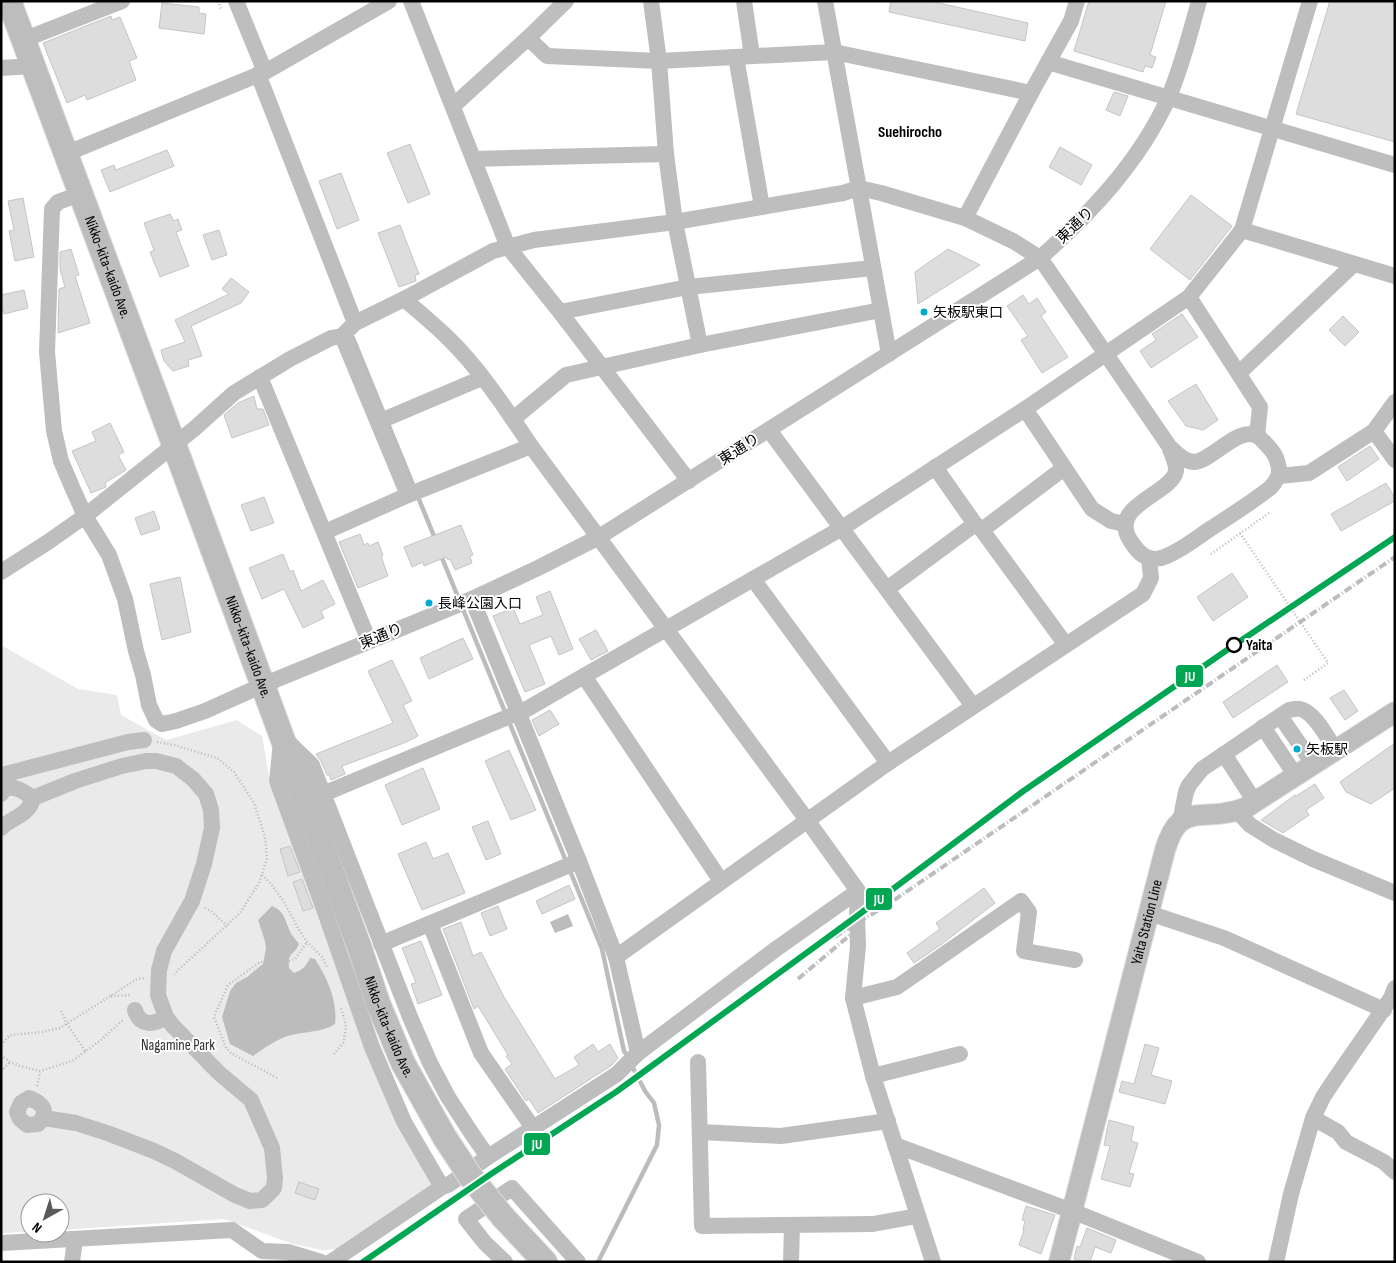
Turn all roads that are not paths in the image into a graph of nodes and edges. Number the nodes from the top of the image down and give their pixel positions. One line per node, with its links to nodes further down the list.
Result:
1 (9, 1): 14 (highway, Nikko-kita-kaido Ave.)
2 (122, 1): 14 (street)
3 (236, 1): 21 (street)
4 (389, 1): 21 (street)
5 (411, 1): 24 (street)
6 (566, 1): 13 (street)
7 (651, 1): 17 (street)
8 (744, 1): 16 (street)
9 (825, 1): 15 (street)
10 (1077, 1): 18 (street)
11 (1200, 1): 23 (street, 東通り)
12 (1310, 1): 25 (street)
13 (528, 38): 17 (street); 24 (street)
14 (23, 40): 19 (highway, Nikko-kita-kaido Ave.)
15 (834, 52): 16 (street); 22 (street); 30 (street)
16 (744, 57): 17 (street); 32 (street)
17 (659, 61): 27 (street)
18 (1048, 62): 22 (street); 23 (street)
19 (33, 66): 20 (street); 26 (highway, Nikko-kita-kaido Ave.)
20 (1, 68)
21 (261, 73): 26 (street); 46 (street)
22 (1031, 93): 33 (street)
23 (1168, 98): 25 (street); 37 (street, 東通り)
24 (453, 106): 28 (street)
25 (1271, 128): 29 (street); 35 (street)
26 (65, 154): 31 (highway, Nikko-kita-kaido Ave.)
27 (666, 154): 28 (street); 34 (street)
28 (474, 159): 36 (street)
29 (1395, 165)
30 (859, 188): 32 (street); 33 (street); 39 (street)
31 (80, 194): 62 (highway, Nikko-kita-kaido Ave.); 71 (street)
32 (762, 207): 34 (street)
33 (965, 218): 37 (street)
34 (675, 222): 36 (street); 41 (street)
35 (1242, 230): 38 (street); 42 (street)
36 (508, 247): 43 (street); 45 (street)
37 (1040, 258): 49 (street, 東通り); 50 (street)
38 (1354, 264): 40 (street); 52 (street)
39 (873, 268): 41 (street); 44 (street)
40 (1395, 276)
41 (688, 287): 45 (street); 48 (street)
42 (1189, 297): 50 (street); 52 (street)
43 (404, 299): 46 (street); 54 (street)
44 (881, 310): 48 (street); 49 (street)
45 (560, 312): 51 (street)
46 (355, 323): 47 (street)
47 (342, 336): 53 (street); 58 (street)
48 (700, 344): 51 (street)
49 (889, 354): 59 (street, 東通り)
50 (1105, 354): 56 (street); 64 (street)
51 (601, 367): 57 (street); 69 (street)
52 (1239, 373): 61 (street)
53 (260, 378): 62 (street); 75 (street)
54 (482, 378): 57 (street); 58 (street)
55 (1395, 402): 60 (street)
56 (1025, 409): 66 (street); 67 (street)
57 (513, 419): 63 (street)
58 (378, 422): 70 (street)
59 (769, 430): 69 (street, 東通り); 74 (street)
60 (1374, 431): 65 (street); 68 (street)
61 (1257, 436): 64 (street); 68 (street)
62 (174, 445): 71 (street); 86 (highway, Nikko-kita-kaido Ave.)
63 (531, 446): 70 (street); 76 (street)
64 (1169, 446): 72 (street)
65 (1395, 460)
66 (935, 467): 73 (street); 74 (street)
67 (1064, 468): 72 (street); 73 (street)
68 (1279, 476): 77 (street)
69 (689, 481): 76 (street, 東通り)
70 (408, 495): 75 (street)
71 (85, 516): 78 (street); 86 (street, 東通り)
72 (1125, 524): 77 (street)
73 (978, 527): 80 (street); 84 (street)
74 (842, 528): 79 (street); 80 (street)
75 (325, 532): 83 (street)
76 (599, 537): 81 (street, 東通り); 82 (street)
77 (1149, 558): 84 (street)
78 (1, 572)
79 (753, 580): 82 (street); 94 (street)
80 (887, 589): 87 (street)
81 (472, 599): 83 (street, 東通り); 88 (street)
82 (666, 629): 85 (street); 101 (street)
83 (369, 641): 86 (street, 東通り)
84 (1066, 645): 87 (street)
85 (584, 676): 88 (street); 105 (street)
86 (263, 685): 91 (highway, Nikko-kita-kaido Ave.)
87 (973, 706): 94 (street)
88 (518, 712): 97 (street); 104 (street)
89 (1395, 712): 95 (main road)
90 (1276, 719): 93 (street); 95 (street); 95 (street)
91 (282, 735): 97 (street); 130 (street); 140 (highway, Nikko-kita-kaido Ave., bridge)
92 (144, 740): 96 (street)
93 (1224, 754): 99 (street); 102 (street)
94 (888, 763): 101 (street)
95 (1315, 764): 99 (main road)
96 (4, 791): 98 (street)
97 (323, 794): 110 (street)
98 (33, 798): 103 (street); 117 (street)
99 (1255, 802): 100 (main road)
100 (1237, 811): 102 (main road); 107 (street)
101 (808, 820): 105 (street); 106 (street)
102 (1180, 822): 108 (main road, Yaita Station Line)
103 (1, 828)
104 (579, 861): 109 (street); 111 (street)
105 (721, 881): 111 (street)
106 (858, 891): 114 (street); 118 (street)
107 (1395, 893)
108 (1149, 913): 116 (street); 131 (main road, Yaita Station Line)
109 (430, 924): 110 (street); 125 (street)
110 (382, 944): 128 (street)
111 (616, 957): 118 (street)
112 (1075, 960): 114 (street)
113 (1395, 988): 116 (street)
114 (853, 998): 121 (street)
115 (135, 1010): 117 (street)
116 (1384, 1010): 123 (street)
117 (166, 1017): 122 (street)
118 (638, 1053): 125 (street)
119 (960, 1054): 121 (street)
120 (698, 1062): 126 (street)
121 (873, 1076): 124 (street)
122 (9, 1110)
123 (1314, 1118): 129 (street); 146 (street)
124 (888, 1121): 126 (street); 127 (street)
125 (533, 1128): 128 (street)
126 (700, 1132): 133 (street)
127 (895, 1145): 131 (street); 132 (street)
128 (488, 1157): 130 (street)
129 (1395, 1172)
130 (442, 1186): 138 (street)
131 (1072, 1211): 144 (main road, Yaita Station Line); 145 (street)
132 (918, 1216): 133 (street); 143 (street)
133 (792, 1225): 142 (street)
134 (75, 1240): 135 (street); 136 (street); 137 (street)
135 (1, 1243)
136 (72, 1262)
137 (321, 1262)
138 (331, 1262)
139 (506, 1262): 141 (street)
140 (545, 1262)
141 (578, 1262)
142 (791, 1262)
143 (933, 1262)
144 (1059, 1262)
145 (1198, 1262)
146 (1276, 1262)

